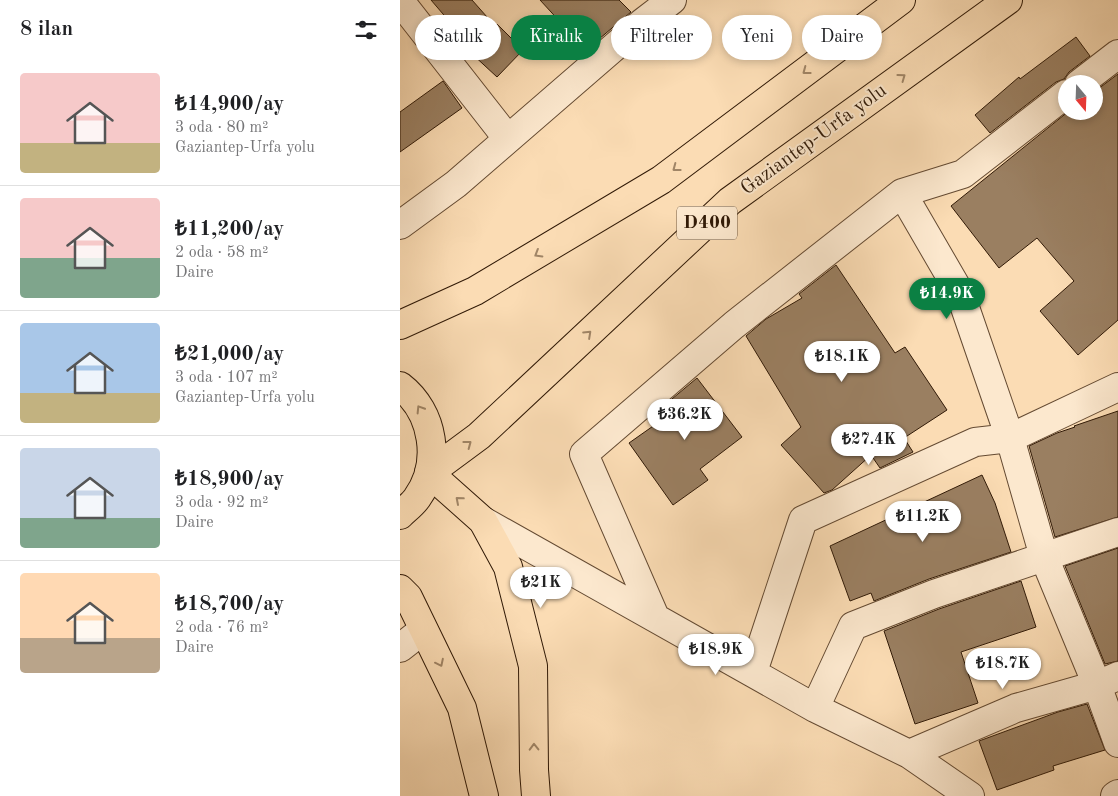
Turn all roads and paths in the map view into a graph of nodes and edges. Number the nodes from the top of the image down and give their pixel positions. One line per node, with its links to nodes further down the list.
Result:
1 (400, 0): 8 (street)
2 (672, 0): 8 (street)
3 (901, 0): 11 (main road, one-way to 11)
4 (1008, 0): 15 (main road, Gaziantep-Urfa yolu / D400, one-way to 4)
5 (1118, 54): 6 (street)
6 (1091, 75)
7 (1058, 100): 9 (street)
8 (508, 139): 10 (street)
9 (902, 194): 14 (street); 21 (street)
10 (400, 225)
11 (400, 325)
12 (400, 386): 15 (main road, one-way to 12)
13 (1118, 387): 14 (street)
14 (1010, 438): 19 (street); 24 (street)
15 (429, 473): 16 (main road); 17 (main road, one-way to 15)
16 (400, 515)
17 (483, 521): 21 (street); 30 (main road, one-way to 17)
18 (1118, 532): 19 (street)
19 (1044, 557): 25 (street); 26 (street)
20 (400, 589): 22 (main road)
21 (655, 618): 24 (street)
22 (423, 630): 23 (street); 29 (main road, one-way to 29)
23 (400, 648)
24 (753, 672): 26 (street)
25 (1107, 680): 27 (street); 28 (street)
26 (815, 708): 28 (street)
27 (1118, 743)
28 (909, 754): 31 (street)
29 (484, 796)
30 (536, 796)
31 (970, 796)

